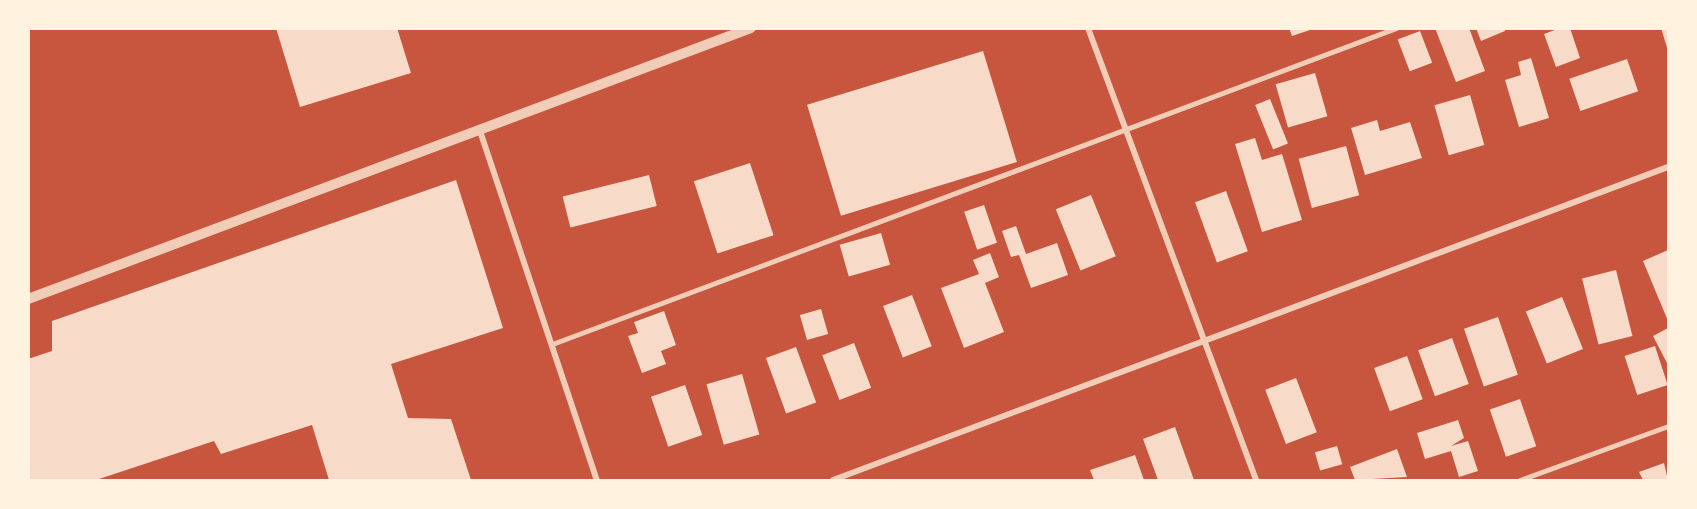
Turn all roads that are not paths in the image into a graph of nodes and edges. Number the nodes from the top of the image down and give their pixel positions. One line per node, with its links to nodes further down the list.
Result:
1 (751, 28): 5 (street)
2 (1088, 28): 4 (street)
3 (1396, 28): 4 (lane)
4 (1125, 128): 8 (street); 9 (lane)
5 (480, 131): 7 (street); 9 (street)
6 (1668, 167): 8 (street)
7 (28, 300)
8 (1201, 342): 12 (street); 13 (street)
9 (555, 343): 11 (street)
10 (1668, 426): 14 (lane)
11 (597, 480)
12 (833, 480)
13 (1256, 480)
14 (1520, 480)

